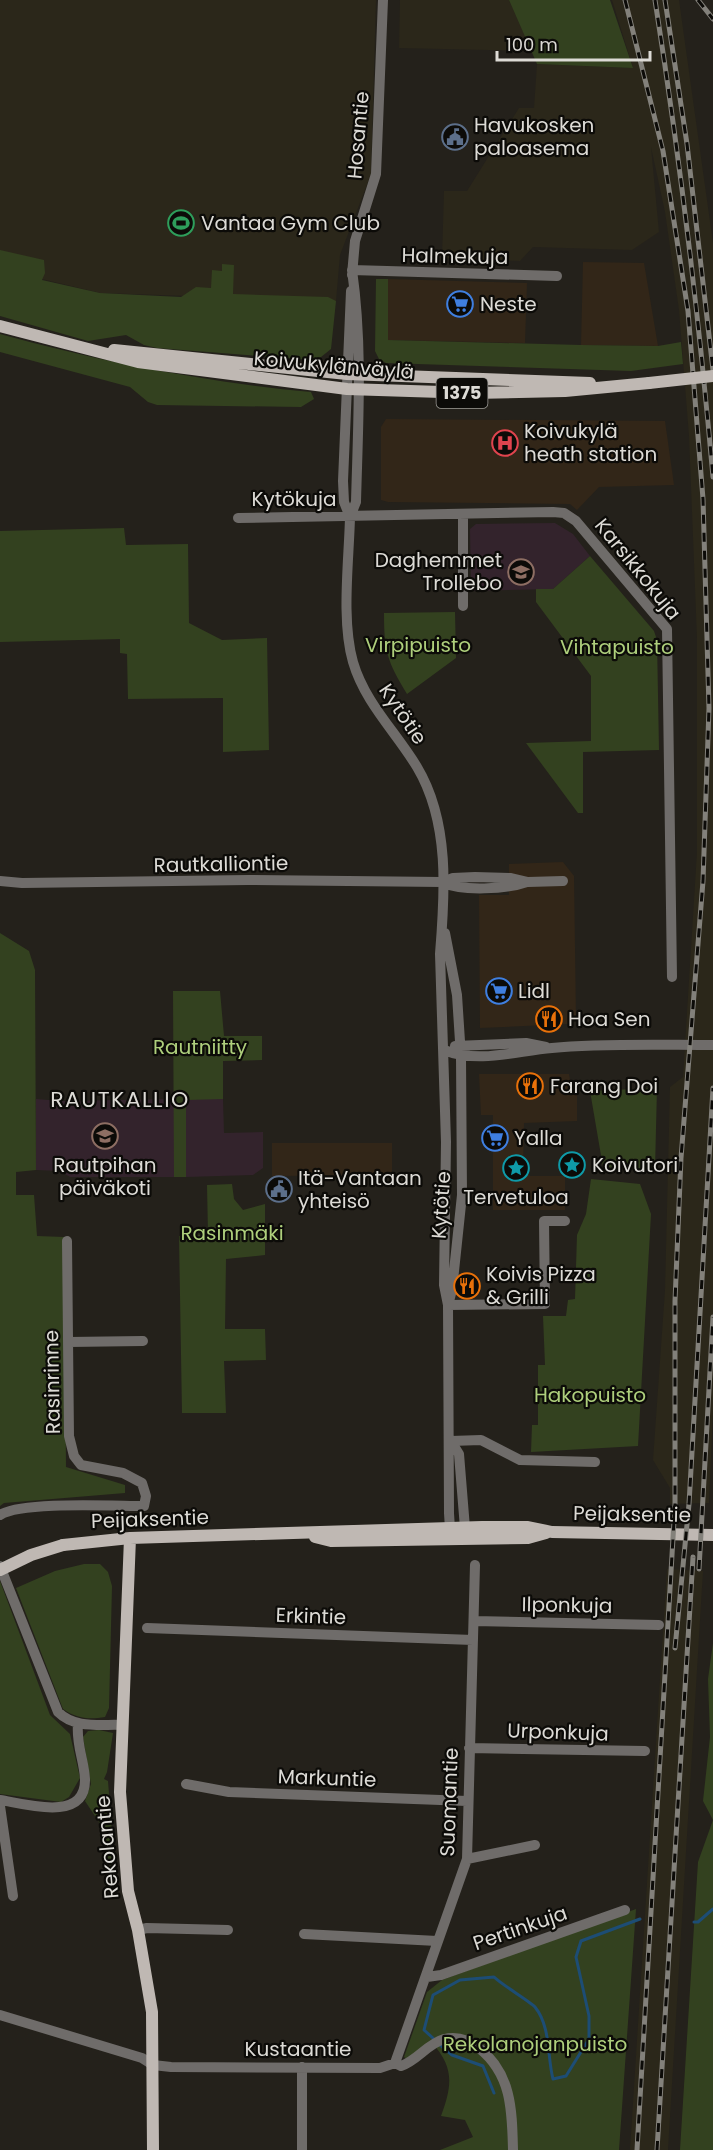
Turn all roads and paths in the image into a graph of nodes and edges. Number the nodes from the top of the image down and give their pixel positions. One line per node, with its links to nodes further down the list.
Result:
1 (383, 0): 2 (street, Hosantie)
2 (352, 270): 3 (street, Halmekuja); 6 (street, Hosantie)
3 (557, 276)
4 (0, 327): 5 (main road, Koivukylänväylä / 1375)
5 (89, 349): 6 (main road, Koivukylänväylä / 1375); 9 (main road, Koivukylänväylä / 1375)
6 (353, 374): 8 (main road, Koivukylänväylä / 1375); 9 (street, Hosantie)
7 (713, 376): 8 (main road, Koivukylänväylä / 1375, bridge)
8 (615, 385): 9 (main road, Koivukylänväylä / 1375)
9 (353, 390): 11 (street, Kytötie)
10 (463, 514): 11 (street, Karsikkokuja); 13 (street); 18 (street, Karsikkokuja)
11 (350, 517): 12 (street, Kytökuja); 16 (street, Kytötie)
12 (238, 518)
13 (463, 606)
14 (0, 881): 16 (street, Rautkalliontie)
15 (563, 881): 16 (street, Rautkalliontie)
16 (442, 882): 17 (street, Kytötie)
17 (443, 928): 19 (street, Kytötie); 22 (street, Kytötie)
18 (672, 977)
19 (460, 1044): 21 (street); 22 (street); 23 (street, Kytötie)
20 (713, 1045): 21 (street)
21 (552, 1048): 23 (street)
22 (444, 1050): 23 (street); 26 (street, Kytötie)
23 (461, 1057): 26 (street, Kytötie)
24 (566, 1221): 26 (street)
25 (67, 1241): 28 (street, Rasinrinne)
26 (448, 1305): 29 (street, Kytötie)
27 (142, 1341): 28 (street)
28 (69, 1342): 31 (street, Rasinrinne)
29 (451, 1441): 30 (street); 32 (street, Kytötie); 33 (street, Kytötie)
30 (595, 1462)
31 (0, 1515)
32 (465, 1528): 33 (main road, Peijaksentie); 34 (main road, Peijaksentie); 38 (street)
33 (450, 1529): 35 (main road, Peijaksentie); 38 (street)
34 (550, 1532): 36 (main road, Peijaksentie); 38 (main road, Peijaksentie)
35 (308, 1534): 37 (main road, Peijaksentie); 38 (main road, Peijaksentie)
36 (713, 1535)
37 (130, 1538): 40 (main road, Peijaksentie, bridge); 46 (main road, Rekolantie)
38 (458, 1540)
39 (475, 1565): 41 (street, Suomantie)
40 (0, 1568): 45 (street)
41 (474, 1621): 42 (street, Ilponkuja); 44 (street, Suomantie)
42 (659, 1626)
43 (147, 1628): 44 (street, Erkintie)
44 (473, 1640): 47 (street, Suomantie)
45 (78, 1724): 46 (street); 50 (street)
46 (123, 1725): 57 (main road, Rekolantie)
47 (469, 1748): 48 (street, Urponkuja); 51 (street, Suomantie)
48 (645, 1751)
49 (186, 1784): 51 (street, Markuntie)
50 (0, 1800)
51 (467, 1802): 54 (street, Suomantie)
52 (0, 1806): 55 (street)
53 (535, 1845): 54 (street)
54 (467, 1859): 60 (street, Suomantie)
55 (13, 1896)
56 (625, 1910): 61 (street, Pertinkuja)
57 (138, 1930): 58 (street); 64 (main road, Rekolantie)
58 (228, 1930)
59 (304, 1934): 60 (street)
60 (438, 1941): 61 (street, Suomantie)
61 (427, 1977): 63 (street, Suomantie)
62 (0, 2015): 64 (street, Kustaantie)
63 (395, 2063): 65 (street, Kustaantie); 68 (street, Kustaantie)
64 (153, 2065): 65 (street, Kustaantie); 66 (main road, Rekolantie)
65 (302, 2067): 67 (street)
66 (153, 2150)
67 (302, 2150)
68 (513, 2150)

